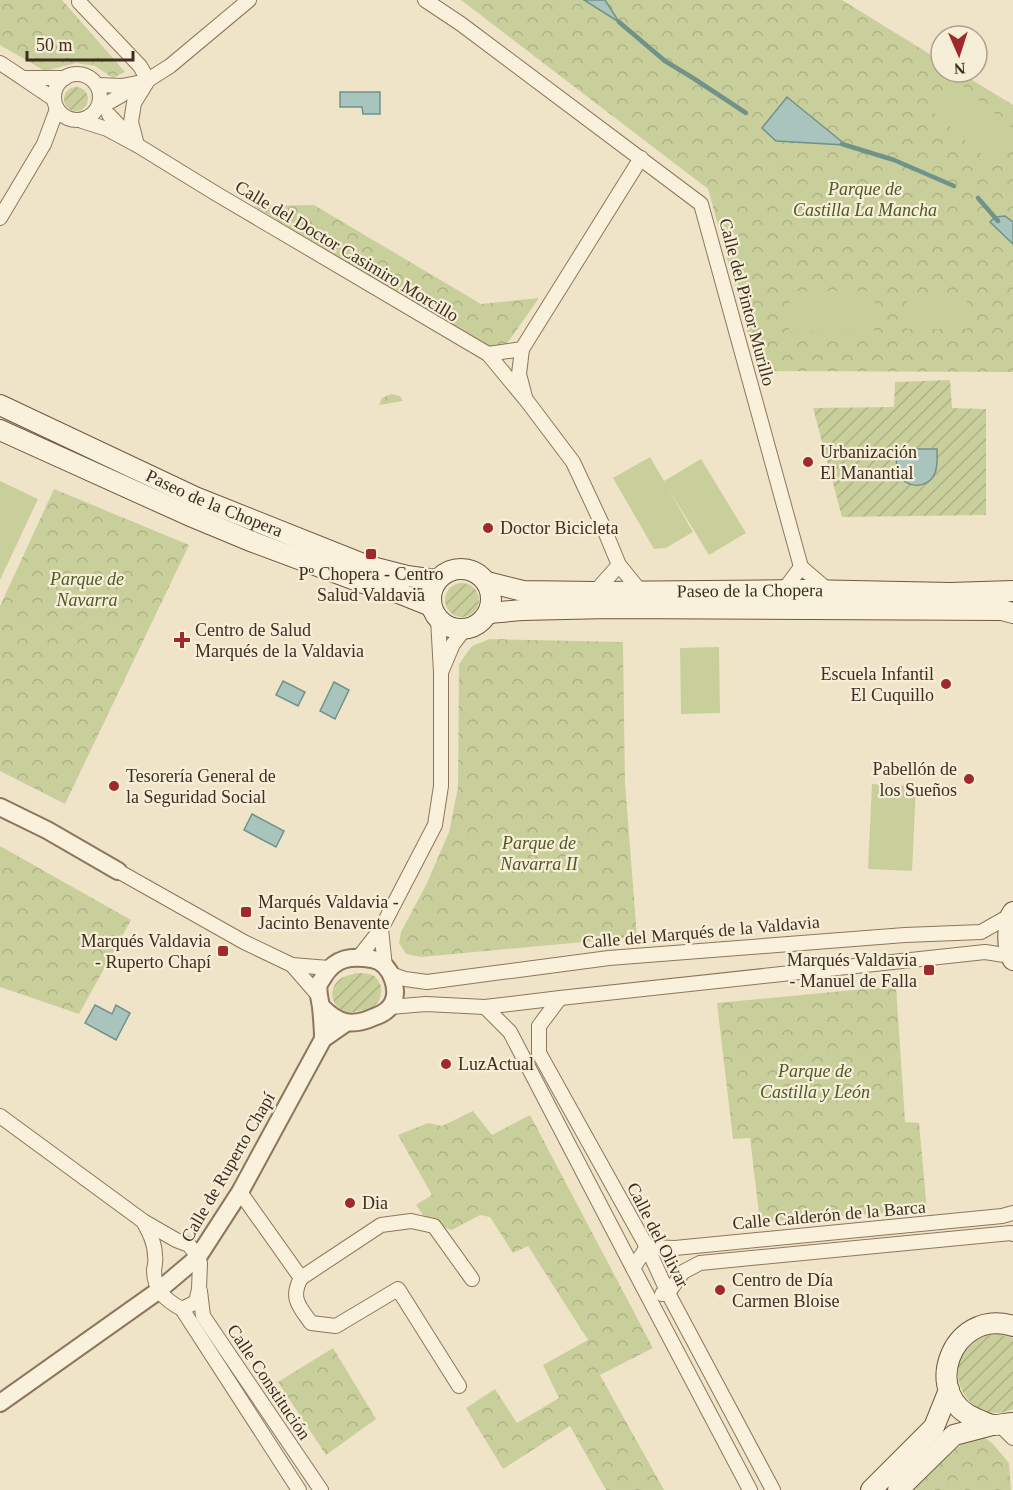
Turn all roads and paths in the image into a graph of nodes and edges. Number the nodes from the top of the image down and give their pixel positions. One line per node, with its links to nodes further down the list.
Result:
1 (249, 0): 7 (street)
2 (425, 0): 14 (street, Calle del Pintor Murillo)
3 (79, 2): 7 (street)
4 (0, 63): 5 (street)
5 (25, 78): 6 (street); 9 (street)
6 (65, 78): 8 (street); 9 (street)
7 (148, 80): 8 (street); 10 (street); 13 (street)
8 (97, 85): 10 (street)
9 (55, 104): 11 (street); 12 (street)
10 (104, 111): 11 (street); 13 (street, Calle del Doctor Casimiro Morcillo)
11 (78, 121): 12 (street); 13 (street, Calle del Doctor Casimiro Morcillo)
12 (44, 144): 15 (street)
13 (137, 145): 17 (street, Calle del Doctor Casimiro Morcillo)
14 (641, 158): 16 (street); 22 (street, Calle del Pintor Murillo)
15 (0, 218)
16 (522, 349): 17 (street); 18 (street, Calle del Doctor Casimiro Morcillo)
17 (488, 354): 18 (street, Calle del Doctor Casimiro Morcillo)
18 (526, 401): 21 (street, Calle del Doctor Casimiro Morcillo)
19 (0, 405): 23 (main road, Paseo de la Chopera)
20 (0, 430): 30 (main road, Paseo de la Chopera)
21 (619, 565): 28 (street); 29 (street, Calle del Doctor Casimiro Morcillo)
22 (801, 567): 25 (street); 26 (street)
23 (436, 580): 24 (main road); 30 (main road)
24 (487, 582): 28 (main road, Paseo de la Chopera); 31 (main road)
25 (784, 590): 26 (main road, Paseo de la Chopera); 29 (main road, Paseo de la Chopera)
26 (829, 591): 27 (main road, Paseo de la Chopera)
27 (1013, 591)
28 (595, 592): 29 (main road, Paseo de la Chopera)
29 (641, 592)
30 (434, 612): 33 (main road); 34 (street)
31 (489, 613): 32 (main road, Paseo de la Chopera); 33 (main road)
32 (1013, 613)
33 (464, 630): 34 (street)
34 (441, 672): 39 (street)
35 (0, 807): 37 (street)
36 (0, 818): 37 (street)
37 (118, 871): 42 (street)
38 (1012, 914): 41 (main road); 44 (street, Calle del Marqués de la Valdavia)
39 (381, 929): 40 (street); 44 (street)
40 (359, 957): 43 (street); 44 (street)
41 (1012, 958): 45 (street)
42 (292, 965): 43 (street); 46 (street)
43 (329, 968): 46 (street)
44 (388, 971): 47 (street)
45 (560, 998): 48 (street); 57 (street, Calle del Olivar)
46 (320, 1001): 49 (street); 50 (street)
47 (390, 1007): 48 (street); 49 (street)
48 (485, 1007): 60 (street, Calle del Olivar)
49 (346, 1023): 50 (street, Calle de Ruperto Chapí)
50 (323, 1039): 52 (street, Calle de Ruperto Chapí)
51 (0, 1116): 54 (street)
52 (240, 1192): 59 (street, Calle de Ruperto Chapí); 61 (street)
53 (1013, 1212): 57 (street, Calle Calderón de la Barca)
54 (143, 1221): 56 (street); 58 (street)
55 (1013, 1234): 65 (street, Calle Calderón de la Barca)
56 (176, 1240): 58 (street); 59 (street)
57 (647, 1247): 60 (street); 65 (street, Calle del Olivar)
58 (156, 1257): 64 (street)
59 (198, 1257): 63 (street, Calle Constitución); 64 (street, Calle de Ruperto Chapí)
60 (633, 1268): 66 (street, Calle del Olivar)
61 (301, 1278): 62 (street); 71 (street)
62 (472, 1279)
63 (200, 1289): 67 (street); 75 (street, Calle Constitución)
64 (158, 1291): 67 (street, Calle Constitución); 73 (street, Calle de Ruperto Chapí)
65 (668, 1293): 66 (street); 78 (street, Calle del Olivar)
66 (648, 1296): 77 (street, Calle del Olivar)
67 (182, 1309): 76 (street, Calle Constitución)
68 (1013, 1311): 69 (main road)
69 (993, 1323): 70 (main road); 72 (main road)
70 (1013, 1326)
71 (459, 1386)
72 (949, 1389): 74 (main road); 79 (main road)
73 (0, 1403)
74 (1004, 1427): 80 (main road)
75 (317, 1489)
76 (299, 1490)
77 (750, 1490)
78 (773, 1490)
79 (871, 1490)
80 (898, 1490)

